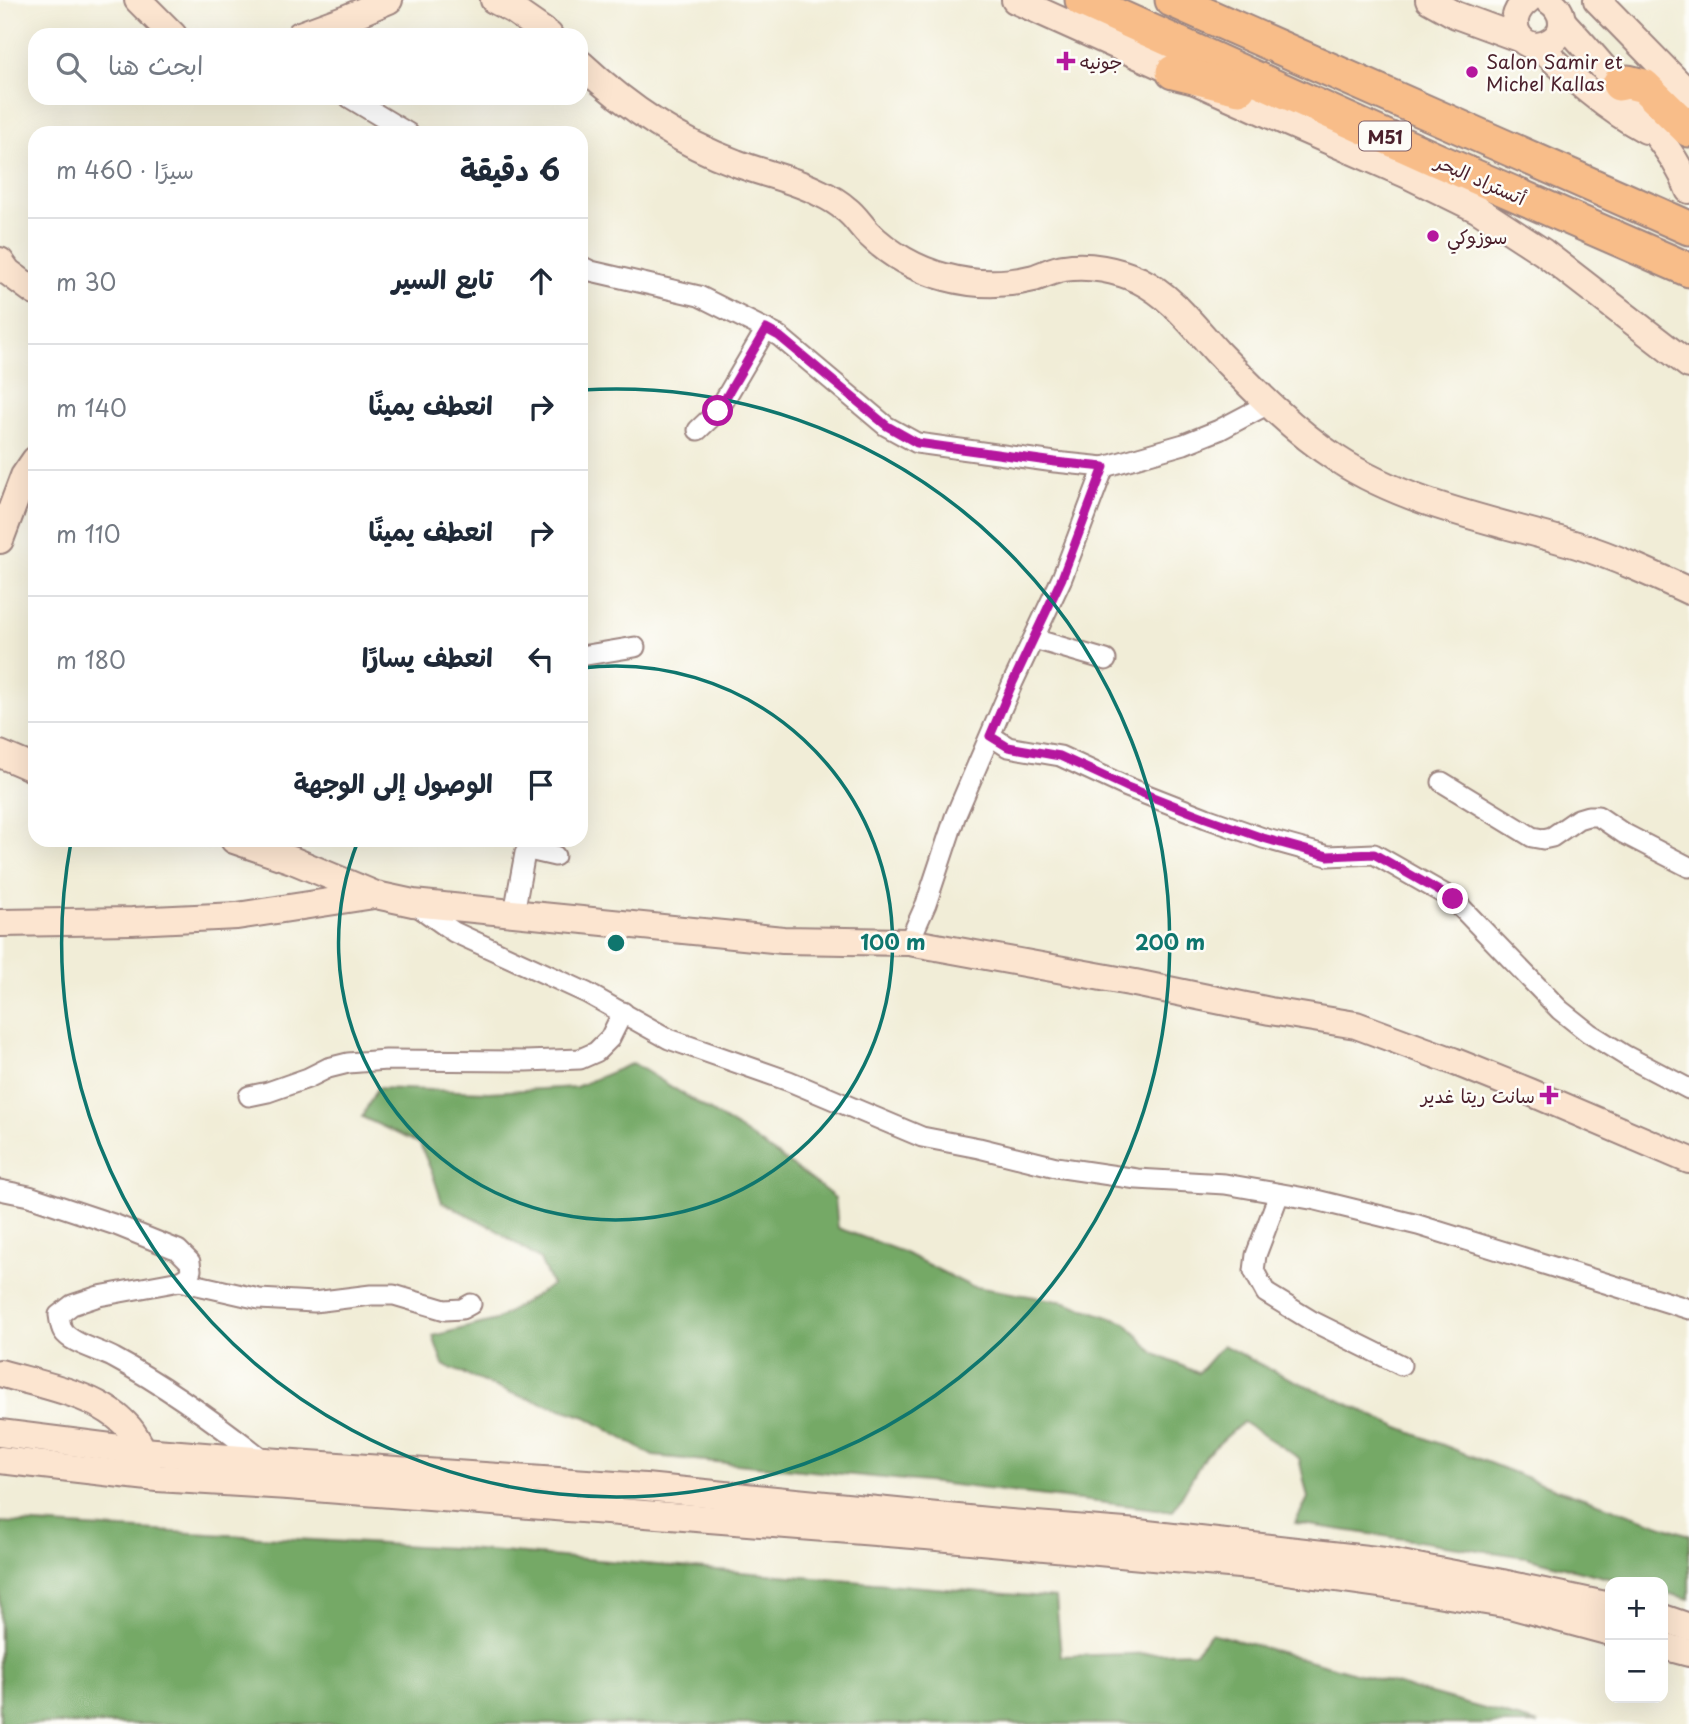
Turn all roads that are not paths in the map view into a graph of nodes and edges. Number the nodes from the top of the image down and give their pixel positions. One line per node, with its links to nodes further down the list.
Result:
1 (138, 0): 11 (street)
2 (389, 0): 12 (street)
3 (494, 0): 13 (street)
4 (1015, 0): 15 (street)
5 (1082, 0): 19 (highway, أتستراد البحر / M51)
6 (1172, 0): 23 (highway, أتستراد البحر / M51)
7 (1598, 0): 17 (street)
8 (1433, 1): 10 (street)
9 (1558, 6): 10 (street); 16 (street)
10 (1524, 17): 21 (street)
11 (166, 28)
12 (320, 28)
13 (539, 28)
14 (588, 70): 30 (street)
15 (1173, 72): 19 (highway); 29 (street)
16 (1619, 85): 21 (highway)
17 (1689, 94)
18 (361, 105): 20 (street)
19 (1320, 107): 26 (highway, أتستراد البحر / M51)
20 (396, 126)
21 (1673, 133): 22 (street)
22 (1686, 183)
23 (1689, 228)
24 (0, 261): 27 (street)
25 (588, 270): 28 (street)
26 (1689, 270)
27 (28, 287)
28 (766, 329): 31 (street); 32 (street)
29 (1689, 365)
30 (1269, 403): 32 (street); 35 (street)
31 (698, 430)
32 (1104, 467): 36 (street)
33 (28, 479): 34 (street)
34 (0, 540)
35 (1689, 591)
36 (1034, 639): 39 (street); 40 (street)
37 (635, 647): 38 (street)
38 (588, 655)
39 (1106, 660)
40 (990, 736): 51 (street); 53 (street)
41 (0, 754): 42 (street)
42 (28, 766)
43 (1442, 782): 46 (street)
44 (254, 847): 47 (street)
45 (555, 856): 49 (street)
46 (1689, 867)
47 (376, 895): 48 (street); 50 (street)
48 (413, 903): 49 (street); 52 (street)
49 (514, 913): 51 (street)
50 (0, 923)
51 (909, 942): 55 (street)
52 (623, 1012): 54 (street); 57 (street)
53 (1689, 1089)
54 (249, 1096)
55 (1689, 1160)
56 (0, 1190): 58 (street)
57 (1279, 1194): 60 (street); 61 (street)
58 (180, 1281): 59 (street); 66 (street)
59 (471, 1304)
60 (1689, 1309)
61 (1401, 1365)
62 (0, 1373): 64 (street)
63 (0, 1433): 64 (street)
64 (143, 1451): 66 (street); 67 (street)
65 (0, 1460): 67 (street)
66 (265, 1461): 68 (street); 69 (street)
67 (157, 1478): 68 (street)
68 (288, 1486): 72 (street)
69 (1605, 1605)
70 (1668, 1620): 71 (street)
71 (1689, 1627)
72 (1605, 1631)
73 (1668, 1647): 74 (street)
74 (1689, 1653)

